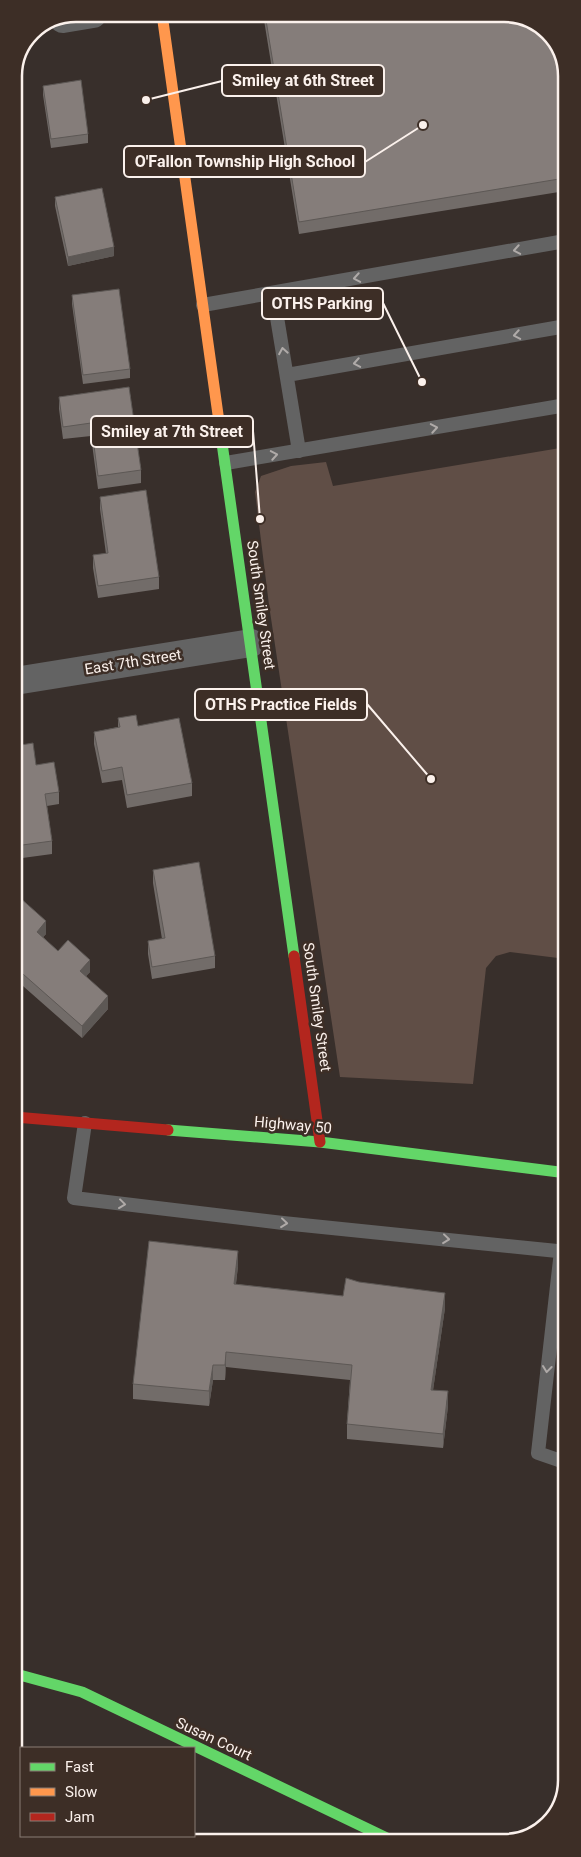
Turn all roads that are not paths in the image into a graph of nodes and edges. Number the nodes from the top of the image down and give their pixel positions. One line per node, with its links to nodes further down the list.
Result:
1 (163, 22): 4 (street, South Smiley Street)
2 (558, 242): 3 (lane, one-way to 3)
3 (273, 293): 4 (lane); 6 (lane, one-way to 3)
4 (204, 305): 9 (street, South Smiley Street)
5 (558, 327): 6 (lane, one-way to 6)
6 (287, 375): 8 (lane)
7 (558, 406): 8 (lane, one-way to 7)
8 (300, 450): 9 (lane, one-way to 8)
9 (226, 463): 10 (street, South Smiley Street)
10 (251, 643): 11 (street, East 7th Street); 14 (street, South Smiley Street)
11 (22, 679)
12 (22, 1118): 13 (street, Highway 50)
13 (85, 1123): 14 (street, Highway 50); 16 (lane, one-way to 16)
14 (320, 1142): 15 (street, Highway 50)
15 (558, 1172)
16 (558, 1250)
17 (558, 1298): 18 (lane, one-way to 18)
18 (558, 1460)
19 (22, 1676): 20 (street, Susan Court)
20 (378, 1834)

